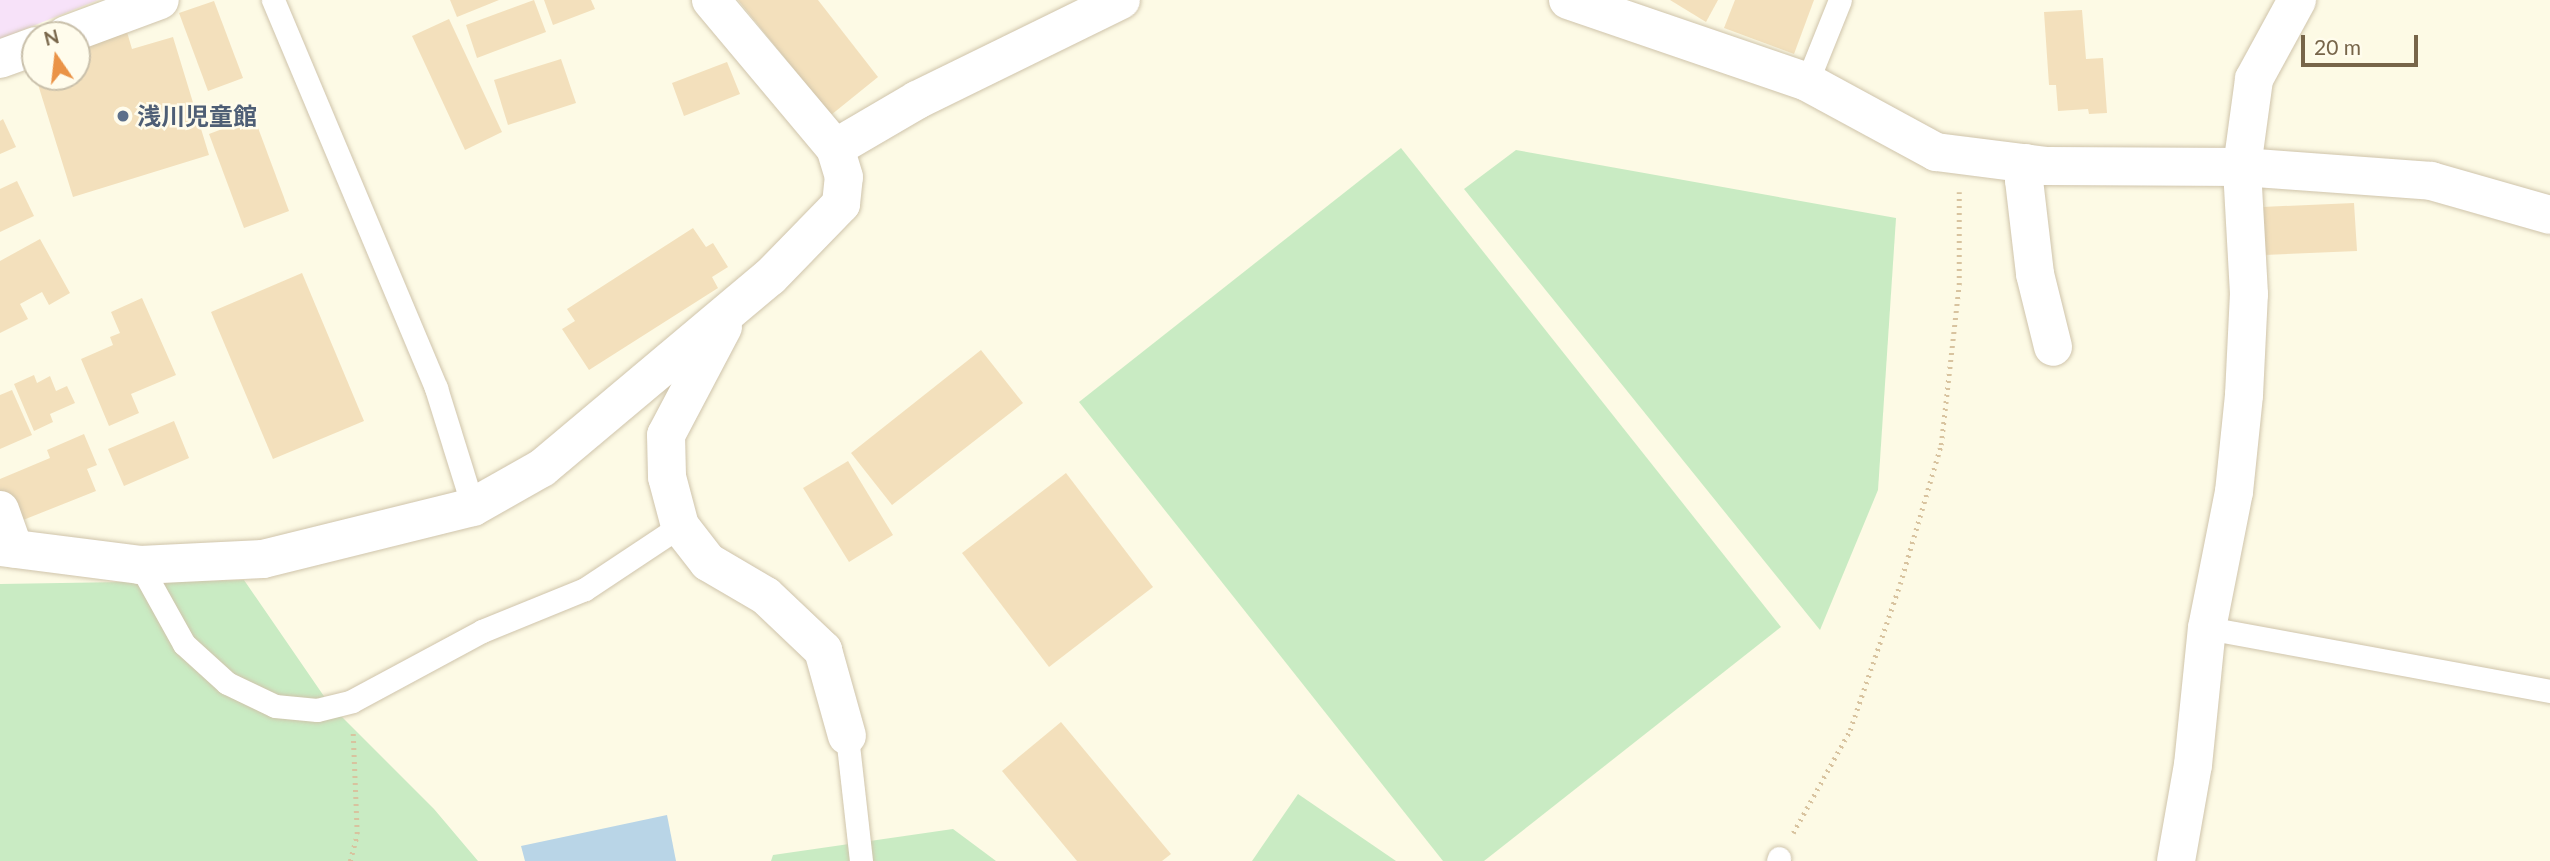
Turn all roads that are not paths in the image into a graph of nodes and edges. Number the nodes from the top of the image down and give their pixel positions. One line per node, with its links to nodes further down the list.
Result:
1 (160, 0): 8 (street)
2 (273, 0): 18 (lane)
3 (711, 0): 12 (street)
4 (1121, 0): 12 (street)
5 (1568, 0): 11 (street)
6 (1840, 0): 11 (lane)
7 (2297, 0): 14 (street)
8 (91, 26)
9 (21, 51): 10 (street)
10 (0, 59)
11 (1807, 82): 13 (street)
12 (835, 148): 16 (street)
13 (2026, 163): 14 (street); 17 (street)
14 (2242, 167): 15 (street); 23 (street)
15 (2550, 215)
16 (733, 308): 18 (street); 20 (street)
17 (2053, 346)
18 (473, 507): 22 (street)
19 (0, 510): 21 (street)
20 (680, 526): 22 (lane); 25 (street)
21 (7, 548): 22 (street)
22 (140, 565)
23 (2207, 628): 24 (lane); 27 (street)
24 (2550, 691)
25 (848, 736): 26 (lane)
26 (861, 861)
27 (2176, 861)

